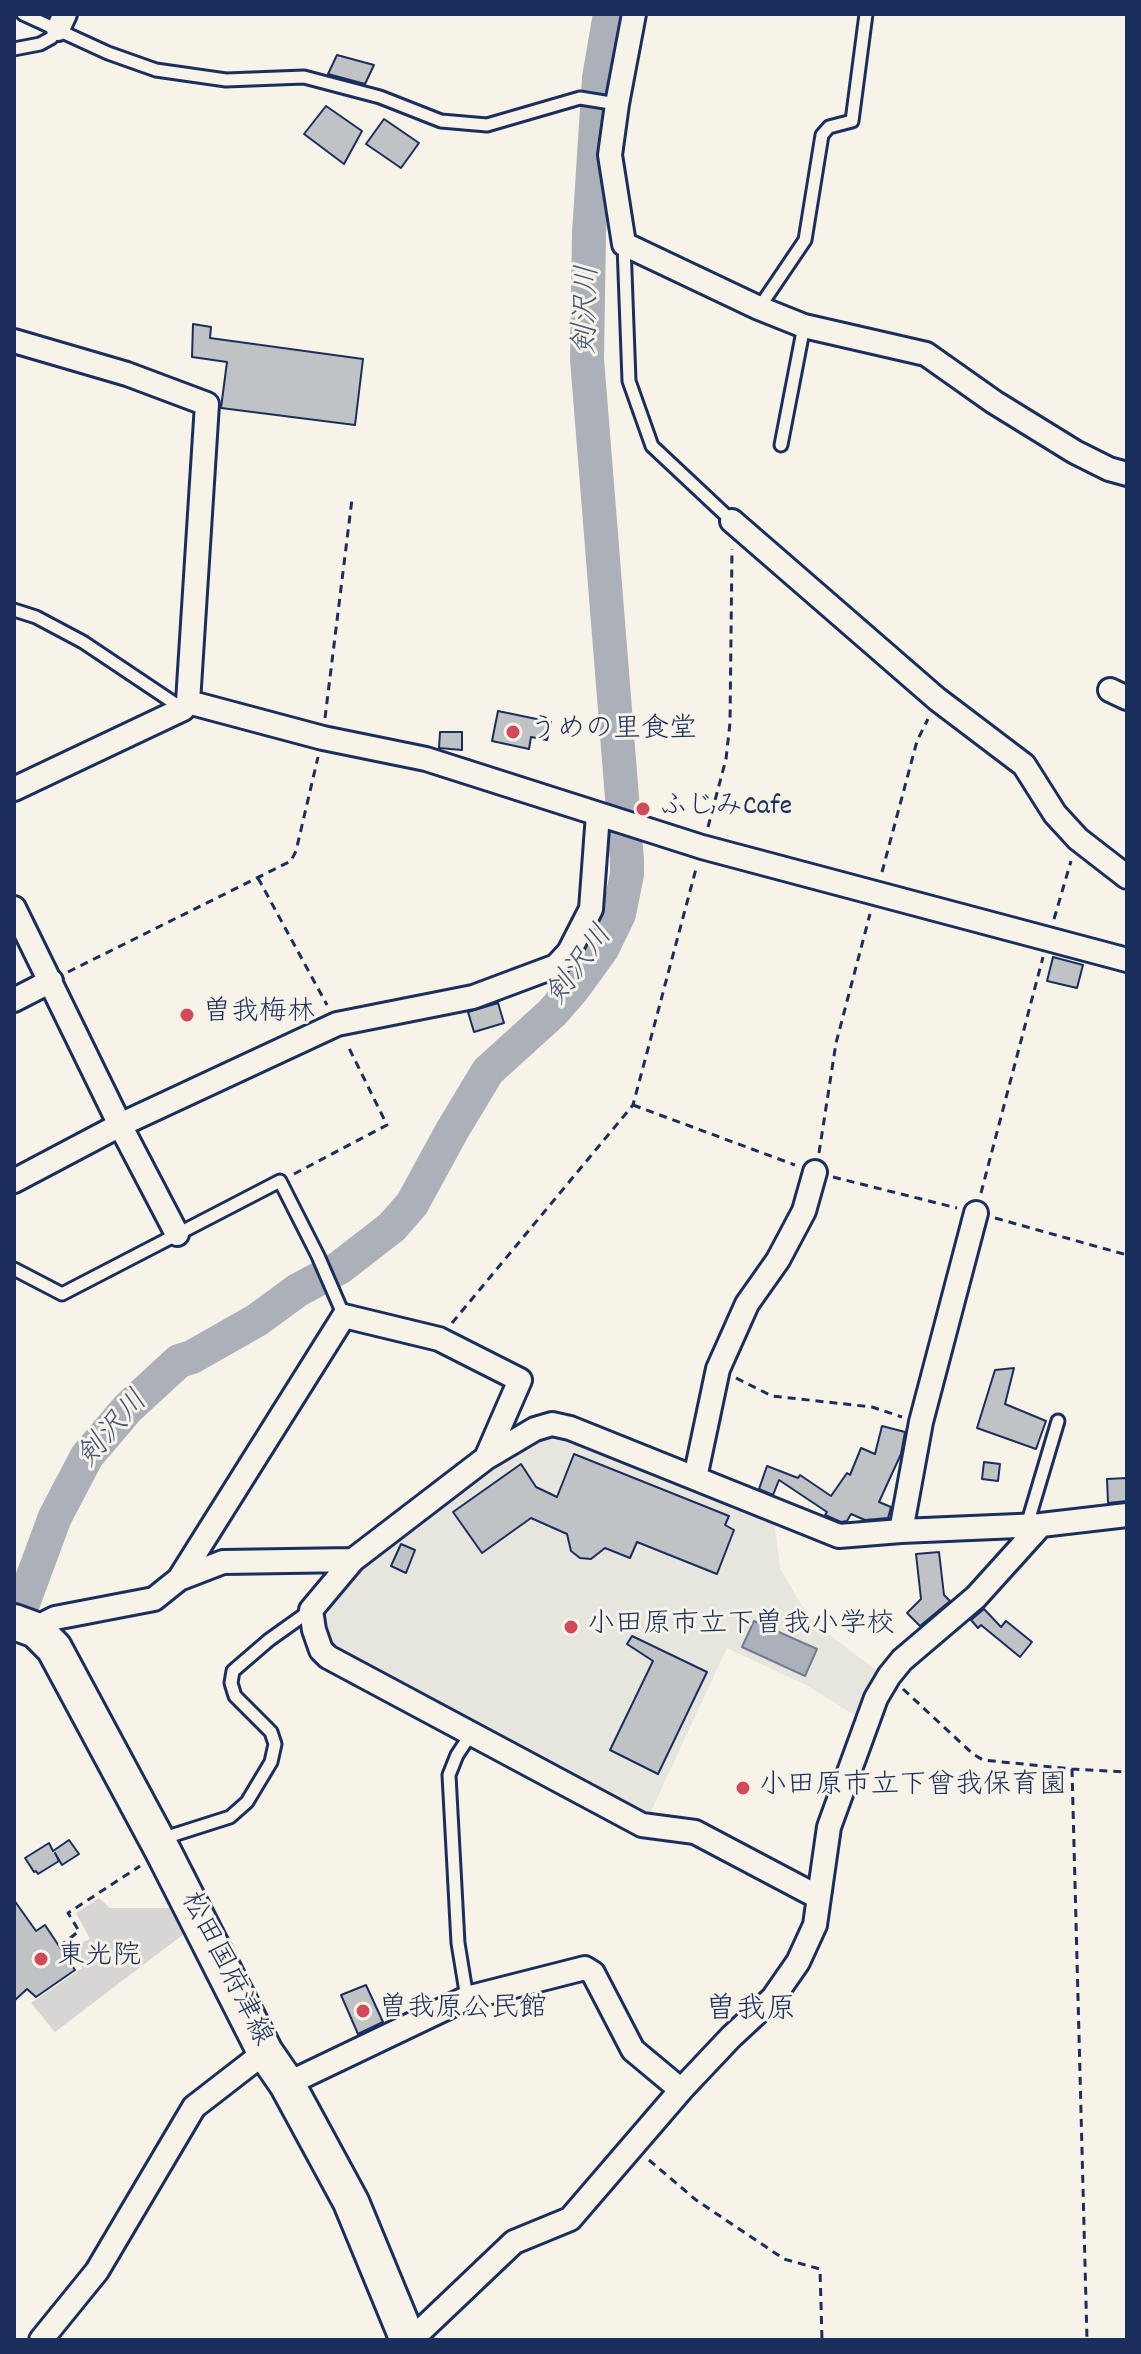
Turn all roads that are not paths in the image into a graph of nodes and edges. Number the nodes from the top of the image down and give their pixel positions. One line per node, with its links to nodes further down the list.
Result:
1 (23, 14): 4 (lane)
2 (634, 14): 6 (street)
3 (866, 14): 8 (lane)
4 (61, 22): 5 (lane); 6 (lane)
5 (14, 49)
6 (617, 104): 7 (street)
7 (624, 244): 8 (street); 13 (lane)
8 (759, 308): 9 (street)
9 (804, 326): 11 (lane); 12 (street)
10 (14, 341): 15 (street)
11 (781, 445)
12 (1127, 474)
13 (732, 521): 18 (street)
14 (14, 610): 15 (lane)
15 (186, 706): 16 (street); 17 (street)
16 (14, 789)
17 (603, 816): 20 (street); 23 (street)
18 (1127, 877)
19 (14, 908): 21 (street)
20 (1127, 960)
21 (51, 981): 22 (street); 23 (street)
22 (14, 1000)
23 (120, 1125): 25 (street); 27 (street)
24 (815, 1172): 32 (street)
25 (14, 1181)
26 (976, 1213): 35 (street)
27 (177, 1234): 28 (lane); 29 (lane)
28 (14, 1269)
29 (344, 1316): 31 (street); 37 (street)
30 (1058, 1421): 34 (lane)
31 (486, 1458): 32 (street); 36 (street)
32 (695, 1478): 35 (street)
33 (1127, 1515): 34 (street)
34 (1034, 1525): 35 (street); 42 (street)
35 (901, 1531)
36 (353, 1560): 37 (street); 38 (street)
37 (179, 1579): 39 (street)
38 (311, 1610): 40 (street); 41 (lane)
39 (25, 1626): 41 (main road, 松田国府津線)
40 (471, 1734): 42 (street); 43 (lane)
41 (160, 1846): 44 (main road, 松田国府津線)
42 (818, 1897): 46 (street)
43 (467, 1998): 45 (street); 46 (street)
44 (265, 2052): 45 (main road, 松田国府津線); 47 (street)
45 (287, 2084): 48 (main road, 松田国府津線)
46 (681, 2090): 48 (street)
47 (41, 2340)
48 (410, 2340)

